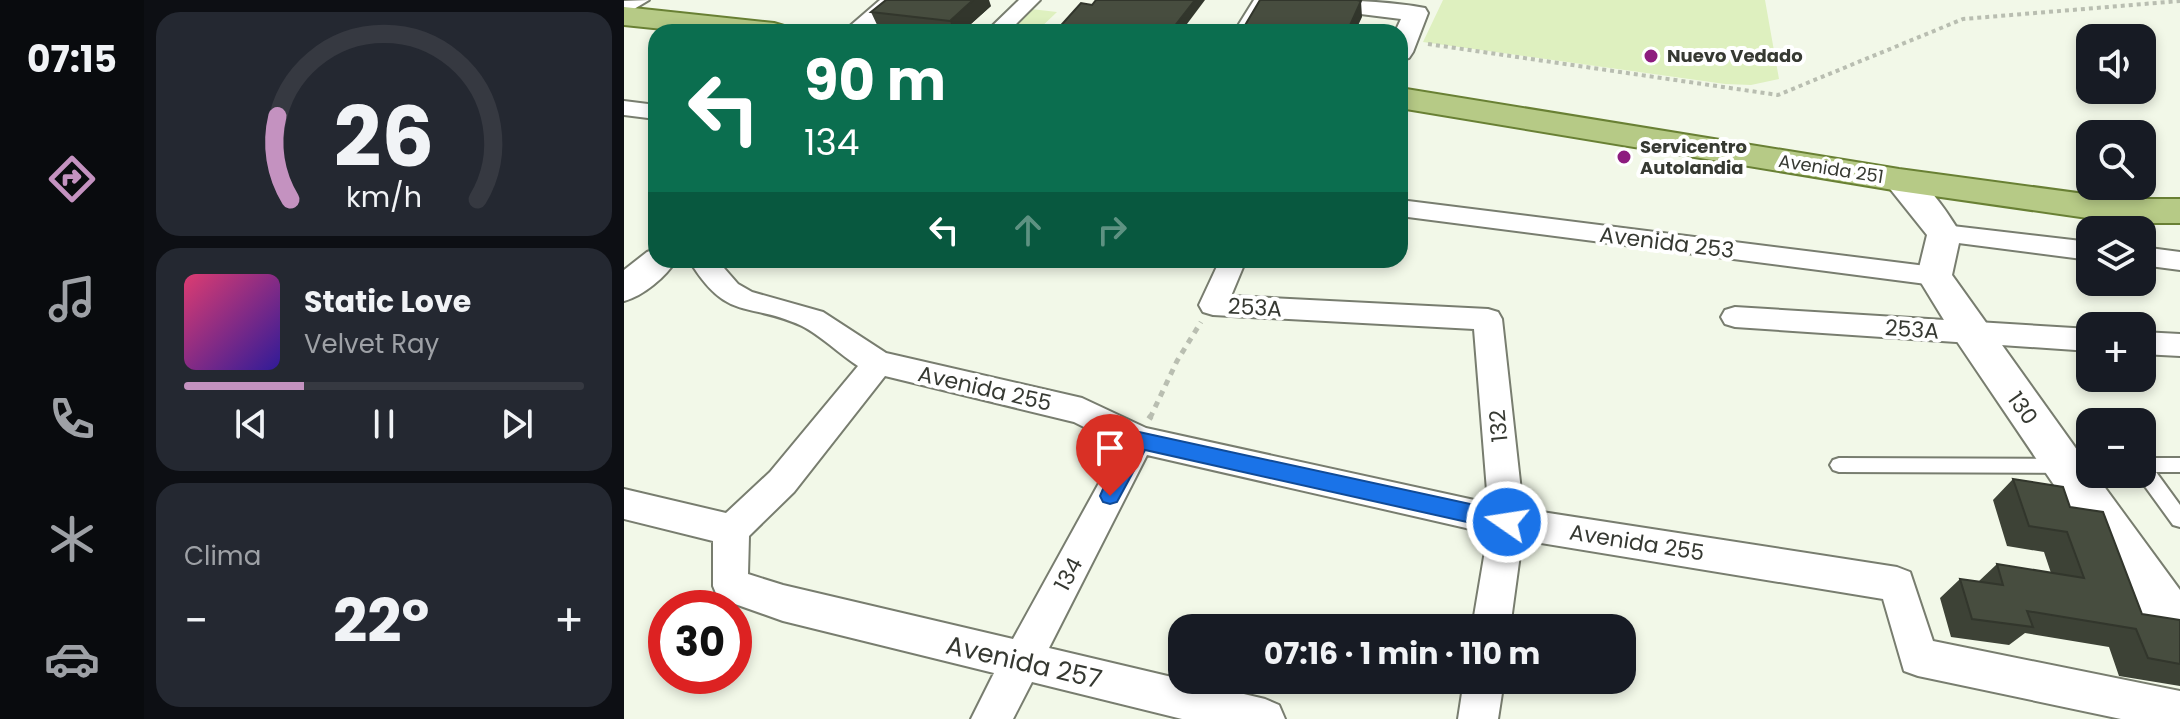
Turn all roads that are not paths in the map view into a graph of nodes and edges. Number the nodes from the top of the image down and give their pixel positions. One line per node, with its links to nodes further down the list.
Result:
1 (639, 0): 6 (street)
2 (895, 0): 10 (street)
3 (1030, 0): 11 (street)
4 (1259, 0): 12 (lane)
5 (1304, 0): 8 (street)
6 (624, 9)
7 (624, 16): 9 (main road)
8 (1405, 22)
9 (699, 24)
10 (866, 24)
11 (1004, 24)
12 (1244, 24)
13 (1408, 99): 16 (main road, Avenida 251)
14 (624, 108): 15 (street)
15 (648, 111)
16 (1899, 180): 18 (main road, Avenida 251); 19 (street)
17 (1408, 209): 26 (street, Avenida 253)
18 (2180, 211)
19 (1944, 234): 20 (street); 26 (street)
20 (2076, 249)
21 (2156, 258): 22 (street)
22 (2180, 261)
23 (649, 268): 27 (street)
24 (709, 268): 34 (street, Avenida 255)
25 (1229, 268): 29 (street, 253A)
26 (1934, 276): 30 (street, 130)
27 (624, 289)
28 (1735, 317): 30 (street, 253A)
29 (1488, 319): 45 (street, 132)
30 (1971, 333): 31 (street, 253A); 37 (street, 130)
31 (2076, 339)
32 (2156, 344): 33 (street)
33 (2180, 345)
34 (878, 363): 35 (street, Avenida 255); 46 (street)
35 (1139, 440): 45 (street, Avenida 255); 49 (street, 134)
36 (1839, 465): 39 (lane)
37 (2076, 465)
38 (2180, 465): 40 (lane)
39 (2076, 466)
40 (2156, 466)
41 (2156, 486): 44 (lane)
42 (2091, 488): 48 (street, 130)
43 (624, 504): 46 (street)
44 (2180, 519)
45 (1507, 522): 47 (street, 132); 51 (street, Avenida 255)
46 (732, 530): 49 (street, Avenida 257)
47 (1493, 614)
48 (2180, 630)
49 (1021, 661): 52 (street, 134); 53 (street, Avenida 257)
50 (1482, 694): 54 (street)
51 (2180, 711)
52 (991, 719)
53 (1265, 719)
54 (1478, 719)

